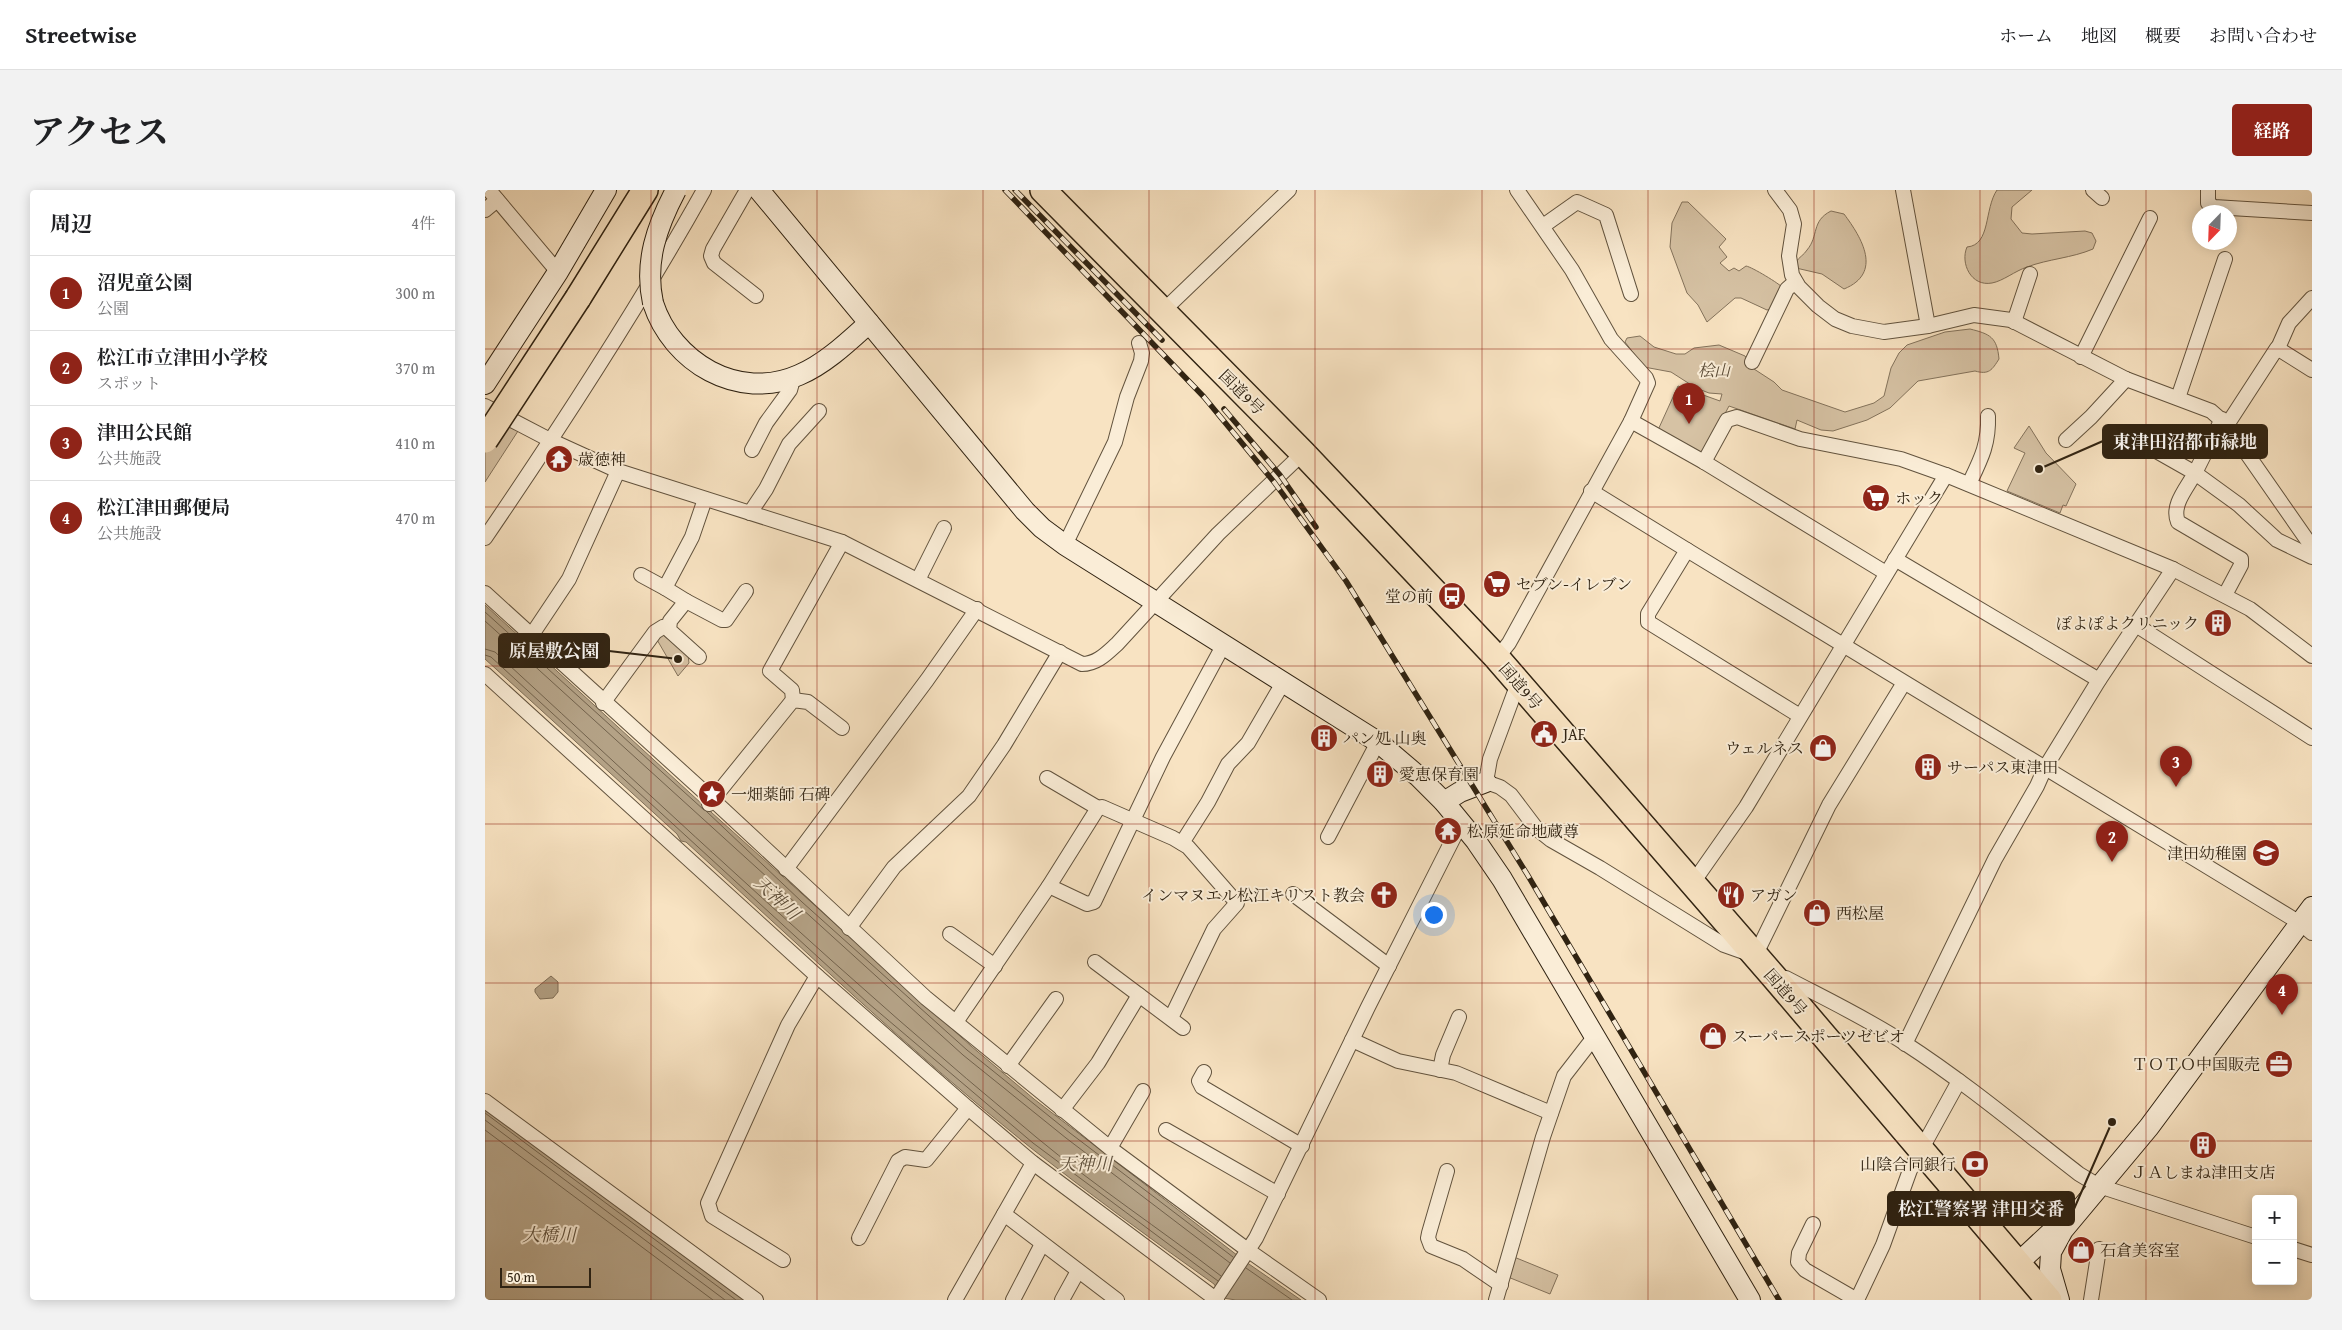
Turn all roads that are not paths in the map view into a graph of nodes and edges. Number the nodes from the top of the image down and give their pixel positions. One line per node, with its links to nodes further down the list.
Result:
1 (633, 190): 25 (highway)
2 (645, 190): 25 (highway)
3 (676, 190): 36 (street, bridge)
4 (704, 190): 46 (street)
5 (747, 190): 24 (street)
6 (759, 190): 29 (street)
7 (1043, 190): 27 (highway, 国道9号)
8 (1289, 190): 27 (street)
9 (1517, 190): 18 (street)
10 (1775, 190): 22 (street)
11 (1903, 190): 30 (street)
12 (2209, 190): 16 (street)
13 (601, 193): 20 (street)
14 (493, 195): 15 (street); 20 (street)
15 (485, 210)
16 (2312, 213)
17 (2150, 218): 33 (street)
18 (1543, 226): 23 (street); 43 (street)
19 (2225, 259): 39 (street)
20 (558, 272): 38 (street)
21 (2030, 274): 28 (street)
22 (1795, 282): 30 (street); 34 (street)
23 (1631, 294)
24 (756, 296)
25 (578, 298): 45 (highway, bridge)
26 (2312, 298): 32 (street)
27 (1162, 312): 50 (highway, 国道9号)
28 (2014, 322): 30 (street); 33 (street)
29 (869, 323): 36 (street); 62 (street)
30 (1928, 326)
31 (1139, 343): 62 (street)
32 (2278, 348): 35 (street); 44 (street)
33 (2081, 357): 37 (street)
34 (1752, 362)
35 (2312, 370)
36 (791, 378): 48 (street)
37 (2126, 379): 39 (street); 47 (street)
38 (485, 384)
39 (2178, 398): 44 (street)
40 (485, 406): 46 (street)
41 (819, 411): 58 (street)
42 (1987, 416): 55 (street)
43 (1631, 421): 51 (street); 56 (street)
44 (2224, 422): 53 (street); 63 (street)
45 (485, 440)
46 (550, 440): 52 (street); 60 (street)
47 (2066, 440)
48 (752, 450)
49 (2158, 452): 53 (street)
50 (1303, 453): 76 (street); 86 (highway, 国道9号)
51 (1704, 462): 54 (street); 68 (street)
52 (618, 470): 57 (street); 80 (street)
53 (2195, 474): 65 (street); 74 (street)
54 (1946, 475): 55 (street); 66 (street)
55 (1969, 484): 67 (street)
56 (1591, 491): 64 (street); 86 (street)
57 (705, 499): 58 (street); 71 (street)
58 (750, 513): 61 (street)
59 (945, 528): 70 (street)
60 (485, 538)
61 (843, 542): 70 (street); 92 (street)
62 (1065, 545): 76 (street)
63 (2312, 547)
64 (1687, 550): 82 (street); 94 (street)
65 (2312, 557)
66 (1895, 559): 68 (street); 88 (street)
67 (2173, 569): 74 (street); 78 (street)
68 (1885, 573): 82 (street)
69 (641, 575): 71 (street)
70 (919, 580): 77 (street)
71 (665, 588): 75 (street)
72 (746, 591): 75 (street)
73 (485, 593): 80 (street)
74 (2225, 595): 84 (street)
75 (686, 601): 79 (street)
76 (1156, 603): 81 (street); 83 (street)
77 (977, 609): 83 (street); 108 (street)
78 (2136, 625): 88 (street); 96 (street)
79 (669, 626): 85 (street); 93 (street)
80 (531, 636): 93 (street)
81 (1223, 644): 89 (street); 104 (street)
82 (1843, 644): 94 (street); 98 (street)
83 (1060, 652): 113 (street)
84 (2312, 656)
85 (699, 658)
86 (1497, 658): 90 (highway, 国道9号)
87 (485, 674): 120 (street)
88 (2099, 680): 98 (street)
89 (1284, 681): 97 (street); 107 (street)
90 (1520, 685): 100 (street); 109 (highway, 国道9号)
91 (1902, 686): 116 (street)
92 (793, 700): 95 (street); 101 (street)
93 (603, 703): 101 (street)
94 (1800, 716): 109 (street)
95 (842, 728)
96 (2312, 738)
97 (1379, 742): 102 (street); 106 (street)
98 (2045, 768): 114 (street); 130 (street)
99 (1047, 778): 103 (street)
100 (1486, 782): 102 (street); 116 (street)
101 (711, 802): 108 (street)
102 (1444, 802): 105 (street)
103 (1098, 808): 104 (street); 110 (street)
104 (1132, 820): 107 (street); 110 (street)
105 (1463, 824): 119 (street); 128 (street)
106 (1328, 837)
107 (1182, 843): 125 (street)
108 (786, 869): 113 (street)
109 (1692, 884): 116 (highway, 国道9号)
110 (1049, 886): 118 (street)
111 (1293, 894): 119 (street)
112 (2312, 907): 114 (street)
113 (849, 928): 126 (street)
114 (2306, 928): 146 (street)
115 (950, 934): 118 (street)
116 (1755, 956): 121 (highway, 国道9号)
117 (1095, 962): 122 (street)
118 (995, 966): 126 (street)
119 (1389, 966): 129 (street)
120 (817, 976): 137 (street); 157 (street)
121 (1774, 977): 130 (street); 143 (highway, 国道9号)
122 (1139, 995): 125 (street); 138 (street)
123 (1056, 1000): 131 (street)
124 (1459, 1017): 132 (street)
125 (1171, 1018): 127 (street)
126 (956, 1022): 131 (street)
127 (1183, 1028)
128 (1595, 1036): 139 (street); 169 (street)
129 (1352, 1040): 132 (street); 141 (street)
130 (1905, 1044): 134 (street)
131 (1008, 1066): 138 (street)
132 (1440, 1070): 139 (street)
133 (1204, 1072): 141 (street)
134 (1959, 1082): 143 (street); 146 (street)
135 (1143, 1091): 142 (street)
136 (485, 1101): 162 (street)
137 (968, 1108): 144 (street); 151 (street)
138 (1062, 1110): 142 (street)
139 (1551, 1113): 160 (street)
140 (1166, 1130): 147 (street)
141 (1302, 1146): 147 (street)
142 (1110, 1148): 155 (street)
143 (1921, 1149): 158 (highway, 国道9号); 170 (street)
144 (1033, 1163): 148 (street); 161 (street)
145 (1447, 1171): 160 (street)
146 (2096, 1190): 150 (street); 158 (street); 172 (street)
147 (1278, 1194): 155 (street)
148 (1004, 1214): 152 (street); 163 (street)
149 (1813, 1224): 170 (street)
150 (2252, 1236)
151 (859, 1238)
152 (1042, 1244): 159 (street); 164 (street)
153 (2099, 1249): 173 (street)
154 (2297, 1250): 156 (street)
155 (1248, 1252): 161 (street); 167 (street)
156 (2311, 1253)
157 (783, 1260)
158 (2017, 1264): 171 (highway, 国道9号)
159 (1078, 1271): 165 (street); 166 (street)
160 (1501, 1285): 168 (street)
161 (1217, 1298)
162 (756, 1300)
163 (955, 1300)
164 (1013, 1300)
165 (1062, 1300)
166 (1117, 1300)
167 (1319, 1300)
168 (1497, 1300)
169 (1750, 1300)
170 (1857, 1300)
171 (2049, 1300)
172 (2059, 1300)
173 (2091, 1300)

